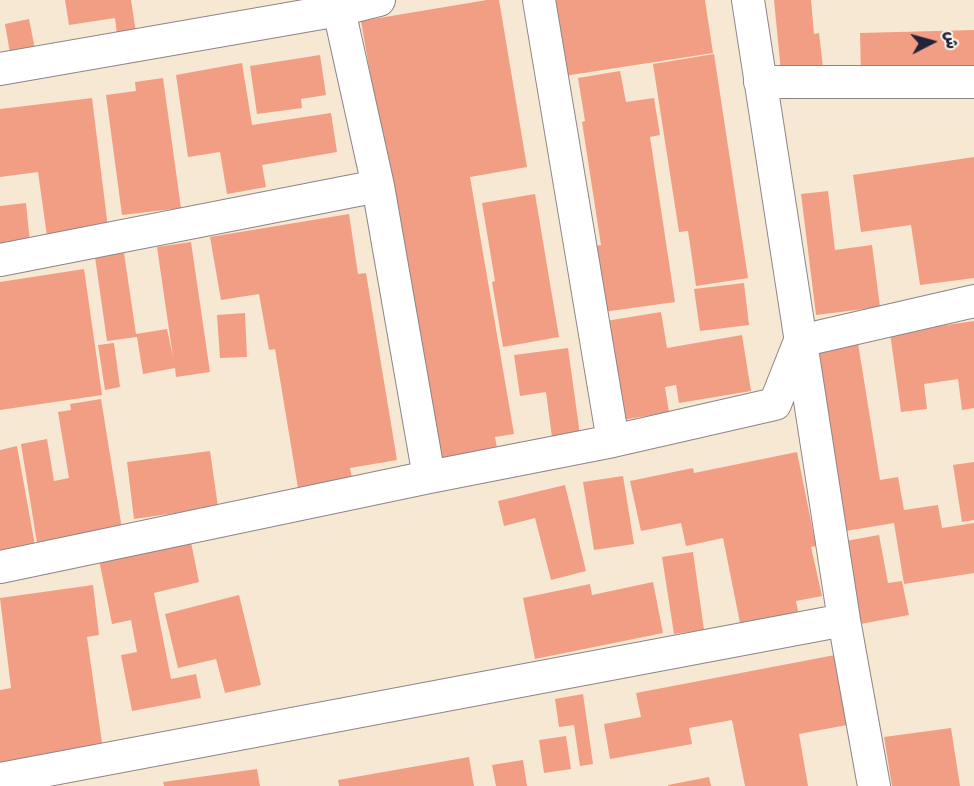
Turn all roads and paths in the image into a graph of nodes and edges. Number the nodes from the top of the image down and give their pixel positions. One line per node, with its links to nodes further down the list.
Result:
1 (379, 0): 4 (street)
2 (539, 0): 12 (street)
3 (748, 0): 6 (street)
4 (339, 10): 5 (street); 8 (street)
5 (0, 69)
6 (760, 82): 7 (street); 11 (street)
7 (974, 82)
8 (378, 186): 9 (street); 13 (street)
9 (0, 260)
10 (974, 301): 11 (street)
11 (800, 341): 12 (street); 15 (street)
12 (613, 441): 13 (street)
13 (429, 477): 14 (street)
14 (0, 567)
15 (844, 620): 16 (street); 17 (street)
16 (0, 779)
17 (874, 786)

